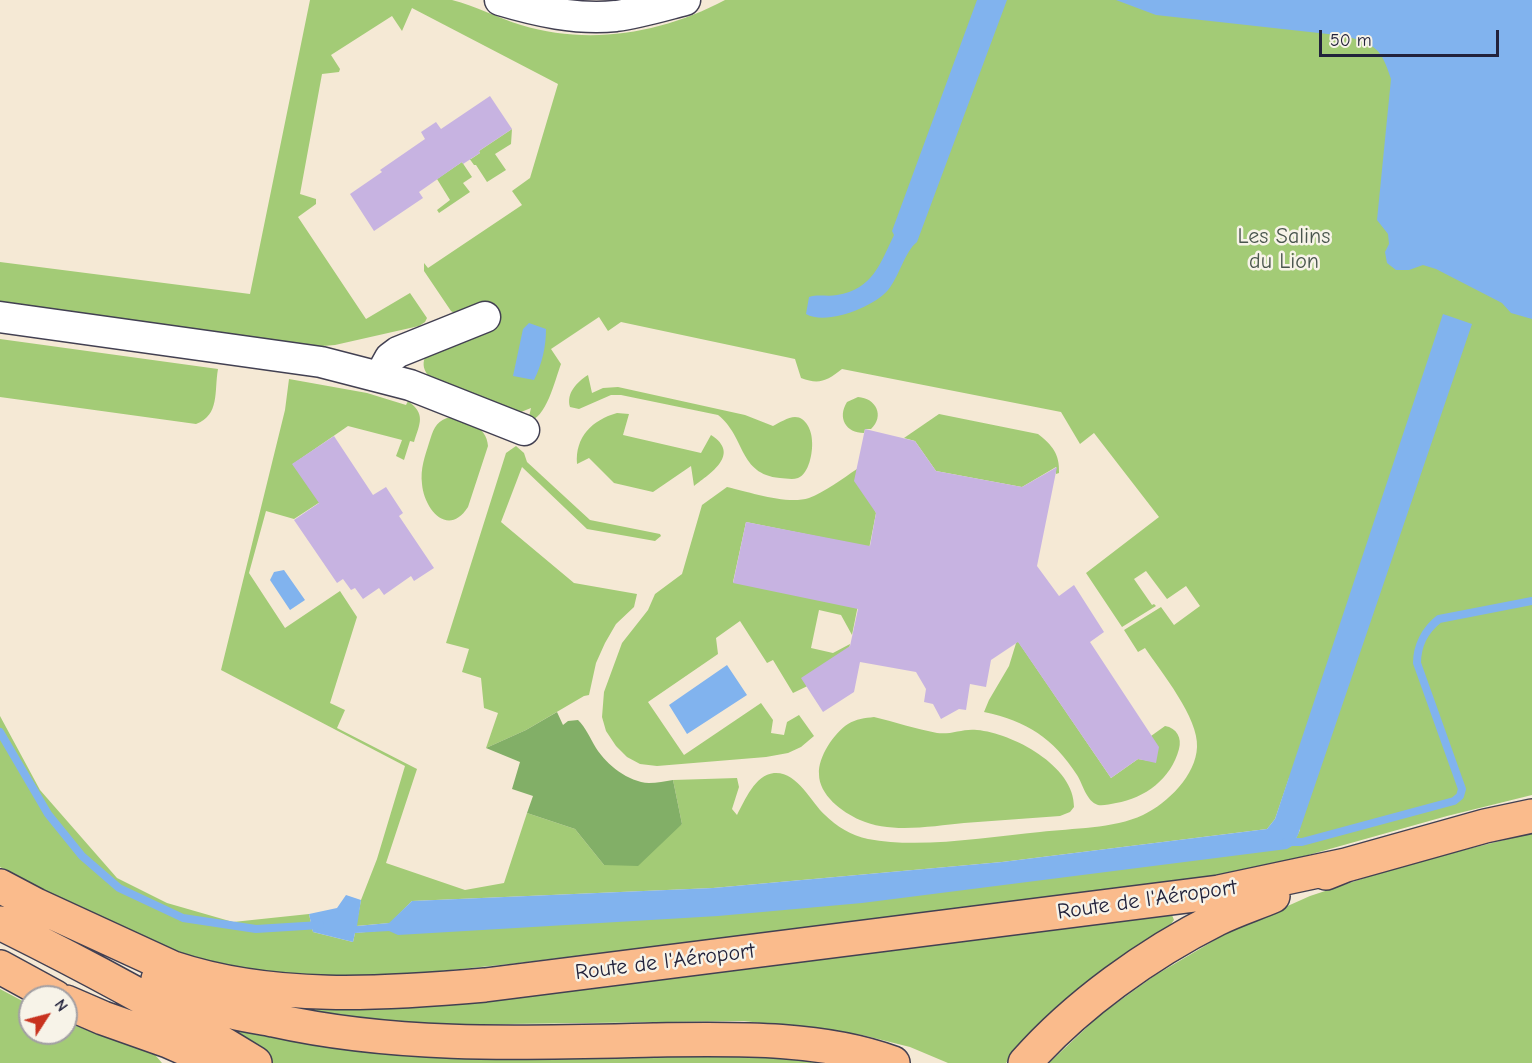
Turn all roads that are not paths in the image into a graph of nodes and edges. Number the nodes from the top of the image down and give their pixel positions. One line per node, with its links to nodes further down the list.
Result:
1 (500, 0): 2 (street)
2 (685, 0)
3 (0, 317): 5 (street)
4 (485, 317): 5 (street)
5 (380, 376): 6 (street)
6 (524, 430)
7 (1532, 816): 8 (main road)
8 (1346, 865): 10 (main road, Route de l'Aéroport); 18 (main road)
9 (0, 886): 10 (main road, Route de l'Aéroport)
10 (36, 905): 17 (main road)
11 (0, 923): 16 (main road)
12 (0, 967): 13 (main road)
13 (34, 985)
14 (78, 1007): 15 (main road)
15 (218, 1063)
16 (255, 1063)
17 (893, 1063)
18 (1025, 1063)

